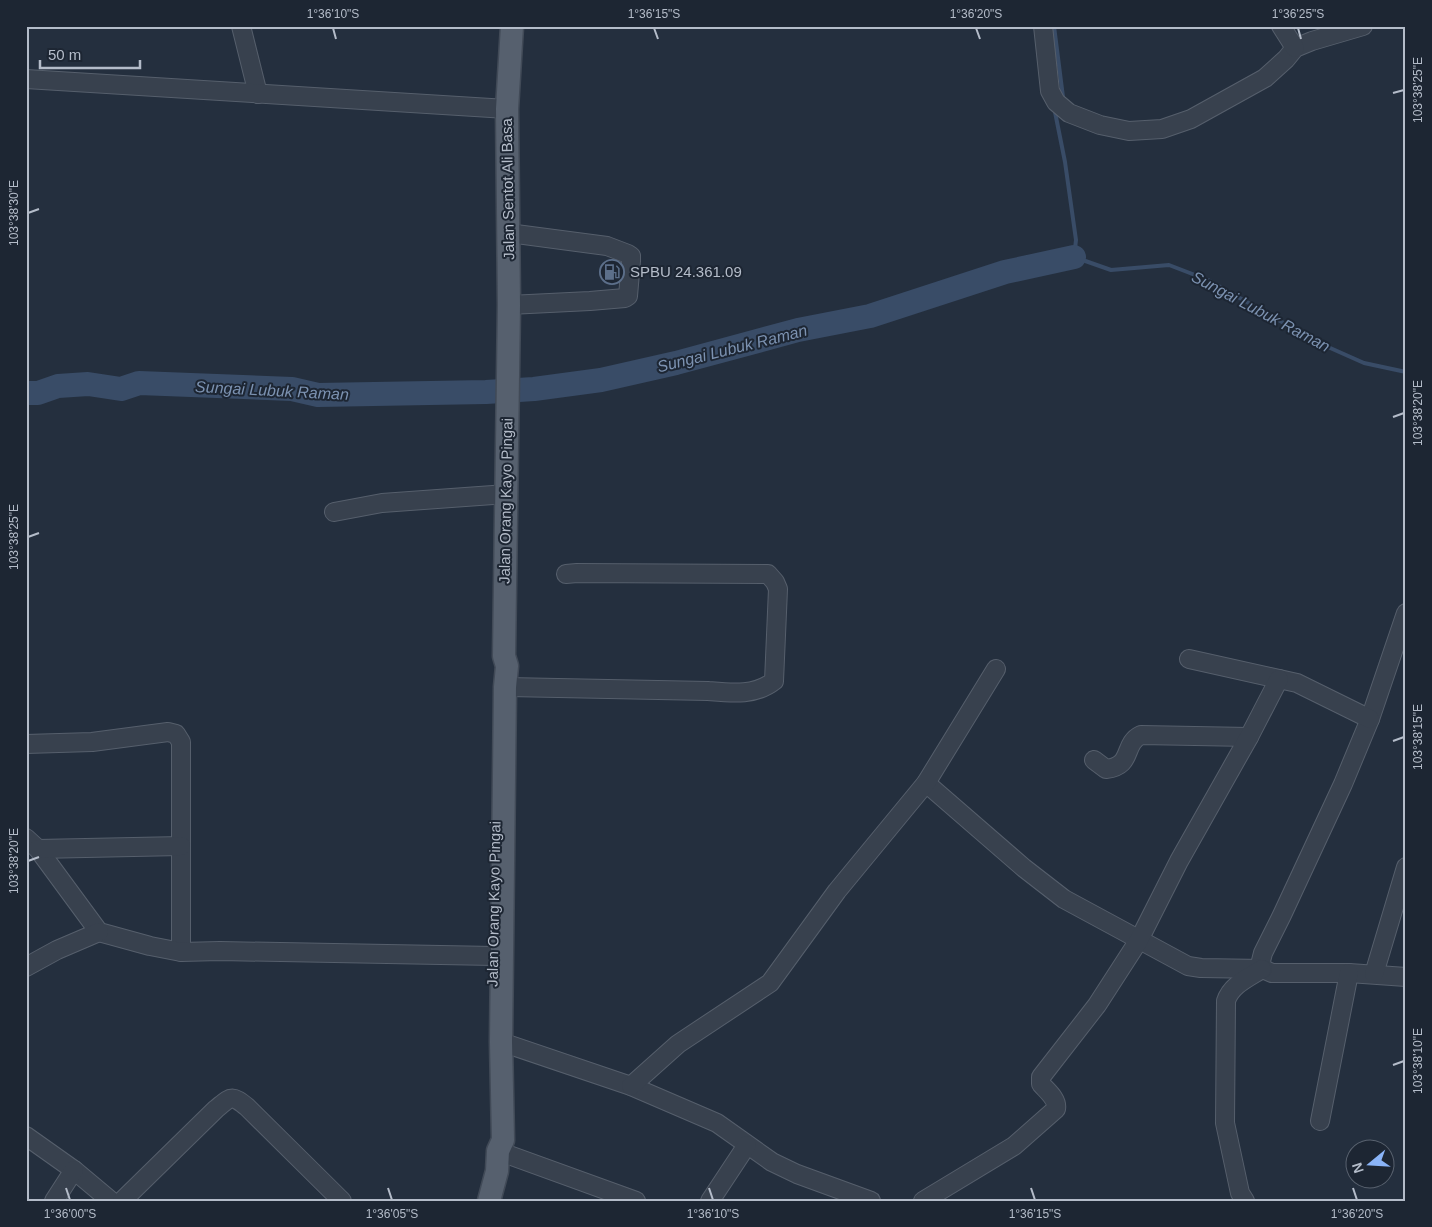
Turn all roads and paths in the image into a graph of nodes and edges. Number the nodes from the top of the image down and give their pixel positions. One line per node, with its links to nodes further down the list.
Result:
1 (241, 26): 8 (street)
2 (512, 26): 9 (main road, Jalan Sentot Ali Basa)
3 (1043, 26): 6 (street)
4 (1281, 26): 6 (street)
5 (1364, 26): 6 (street)
6 (1295, 48)
7 (26, 79): 8 (street)
8 (258, 94): 9 (street)
9 (507, 109): 10 (main road, Jalan Sentot Ali Basa)
10 (508, 233): 11 (main road, Jalan Sentot Ali Basa); 11 (street)
11 (509, 305): 12 (main road, Jalan Sentot Ali Basa)
12 (508, 352): 13 (main road, Jalan Orang Kayo Pingai)
13 (507, 494): 14 (street); 17 (main road, Jalan Orang Kayo Pingai)
14 (334, 512)
15 (566, 574): 21 (street)
16 (1406, 613): 22 (street)
17 (504, 656): 21 (main road, Jalan Orang Kayo Pingai); 33 (main road, Jalan Orang Kayo Pingai)
18 (1188, 659): 20 (street)
19 (996, 669): 26 (street)
20 (1278, 679): 22 (street); 23 (street)
21 (505, 687): 39 (main road, Jalan Orang Kayo Pingai)
22 (1370, 719): 35 (street)
23 (1249, 737): 25 (street); 31 (street)
24 (26, 744): 28 (street)
25 (1094, 760)
26 (926, 783): 31 (street); 40 (street)
27 (32, 843): 28 (street); 30 (street)
28 (181, 846): 32 (street)
29 (1406, 867): 37 (street)
30 (99, 932): 32 (street); 34 (street)
31 (1139, 940): 35 (street); 54 (street)
32 (181, 952): 33 (street)
33 (494, 956): 44 (main road, Jalan Orang Kayo Pingai)
34 (26, 967)
35 (1263, 969): 36 (street); 55 (street)
36 (1349, 973): 37 (street); 41 (street)
37 (1374, 974): 38 (street)
38 (1406, 977)
39 (501, 1042): 40 (street); 44 (main road, Jalan Orang Kayo Pingai)
40 (631, 1086): 43 (street)
41 (1320, 1121)
42 (26, 1136): 45 (street)
43 (747, 1144): 52 (street); 53 (street)
44 (498, 1151): 50 (main road, Jalan Orang Kayo Pingai); 51 (street)
45 (74, 1170): 46 (street); 47 (street)
46 (54, 1201)
47 (111, 1201)
48 (122, 1201): 49 (street)
49 (342, 1201)
50 (489, 1201)
51 (636, 1201)
52 (710, 1201)
53 (870, 1201)
54 (922, 1201)
55 (1245, 1201)

